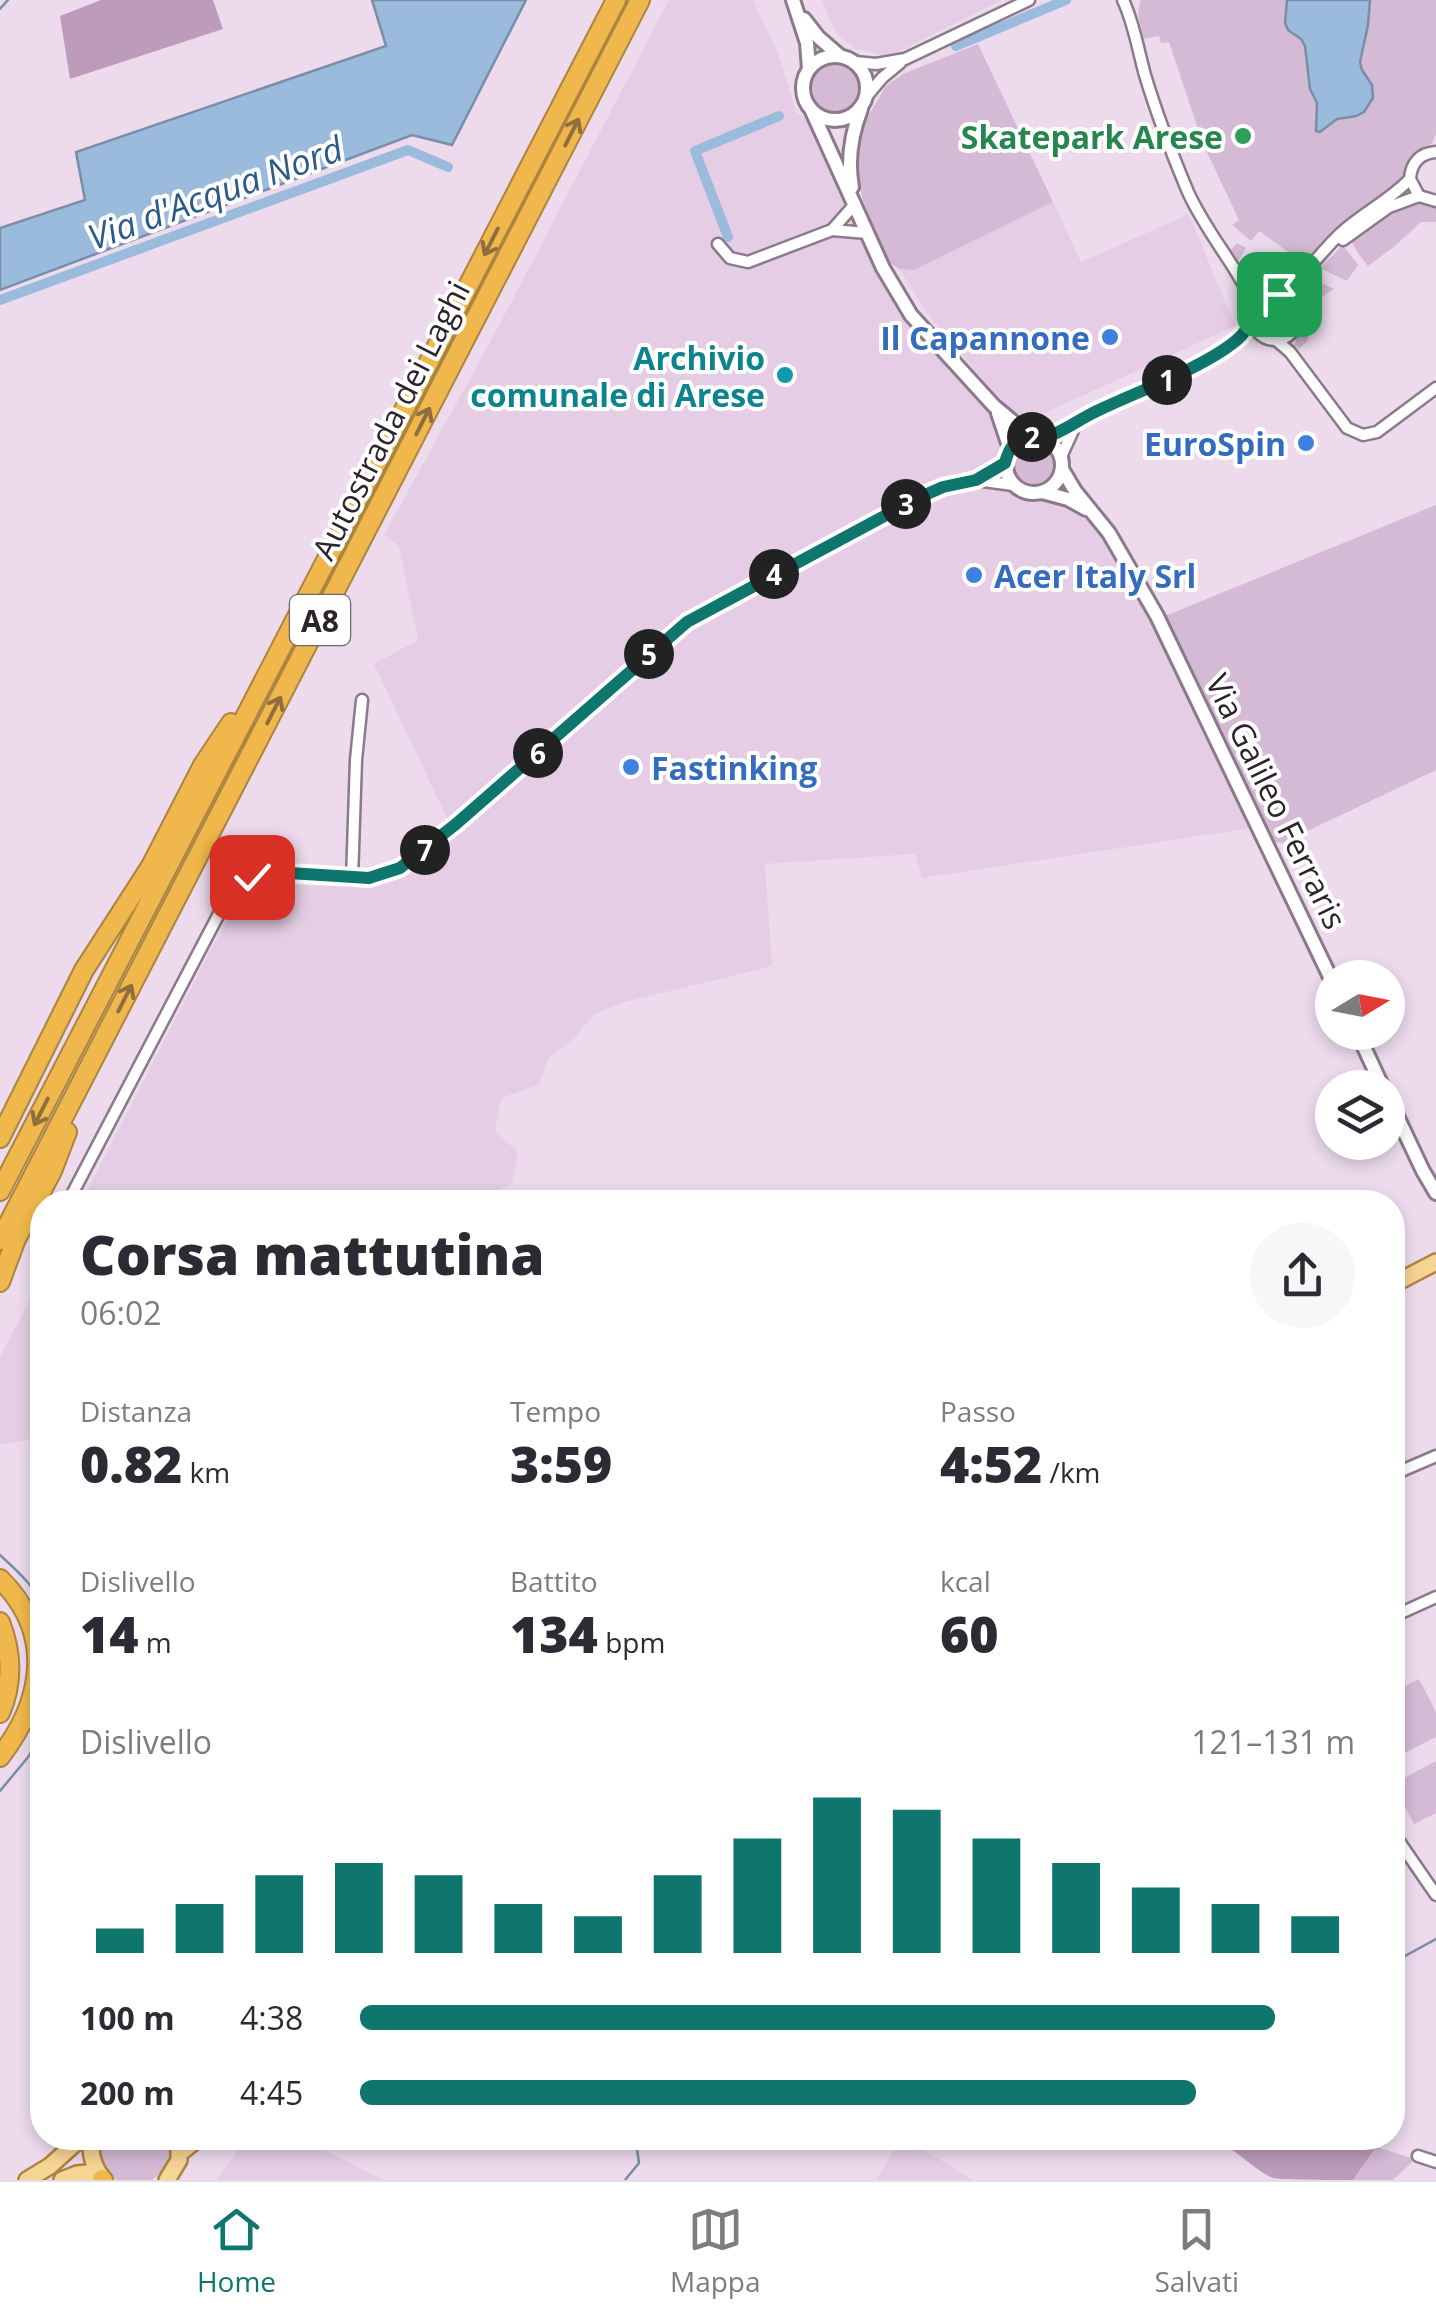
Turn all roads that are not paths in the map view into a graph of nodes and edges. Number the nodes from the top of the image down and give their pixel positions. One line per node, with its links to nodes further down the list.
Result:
1 (616, 0): 44 (highway, Autostrada dei Laghi / A8, one-way to 44)
2 (640, 0): 48 (highway, Autostrada dei Laghi / A8, one-way to 2)
3 (1030, 0): 9 (street)
4 (1124, 0): 7 (street)
5 (1135, 0): 7 (street)
6 (795, 4): 8 (street); 11 (street)
7 (1131, 18): 22 (street)
8 (840, 56): 10 (street); 11 (street)
9 (904, 59): 10 (street); 12 (street)
10 (855, 62): 12 (street)
11 (809, 70): 13 (street)
12 (864, 102): 13 (street); 18 (street)
13 (811, 109): 18 (street)
14 (1436, 152): 15 (street)
15 (1410, 179): 16 (street); 23 (street)
16 (1419, 196): 17 (street); 25 (street)
17 (1436, 201)
18 (855, 204): 19 (street); 20 (street)
19 (832, 230): 20 (street); 21 (street)
20 (867, 233): 34 (street)
21 (718, 244)
22 (1243, 282): 24 (street); 26 (street)
23 (1279, 294): 24 (street); 25 (street)
24 (1265, 296): 26 (street)
25 (1294, 304): 29 (street)
26 (1255, 306): 27 (street)
27 (1252, 320): 28 (street); 30 (street)
28 (1261, 335): 30 (street); 31 (street)
29 (1290, 336): 31 (street); 32 (street)
30 (1239, 338): 35 (street)
31 (1276, 340): 32 (street)
32 (1290, 352): 33 (street)
33 (1436, 388)
34 (994, 406): 36 (street); 37 (street)
35 (1078, 422): 36 (street); 39 (street)
36 (1037, 438): 37 (street); 39 (street)
37 (1010, 448): 38 (street)
38 (1005, 463): 40 (street); 41 (street)
39 (1061, 463): 42 (street); 43 (street, Via Galileo Ferraris)
40 (976, 480): 41 (street); 46 (street)
41 (1013, 485): 42 (street)
42 (1042, 492): 43 (street)
43 (1093, 514): 47 (street, Via Galileo Ferraris)
44 (279, 652): 49 (highway); 55 (highway, Autostrada dei Laghi / A8, one-way to 55)
45 (362, 700): 46 (street)
46 (352, 878): 54 (street)
47 (1322, 960)
48 (96, 1054): 53 (highway); 58 (highway, Autostrada dei Laghi / A8)
49 (34, 1068): 50 (highway); 52 (highway)
50 (0, 1128)
51 (1405, 1134): 56 (street)
52 (0, 1138)
53 (42, 1190)
54 (74, 1190)
55 (0, 1191)
56 (1436, 1192)
57 (30, 1213): 62 (highway)
58 (0, 1240)
59 (1436, 1252): 60 (main road)
60 (1429, 1265): 61 (main road)
61 (1405, 1278)
62 (0, 1282)
63 (1436, 1456): 64 (street)
64 (1405, 1469)
65 (0, 1579): 69 (highway)
66 (1436, 1597): 67 (street)
67 (1405, 1610)
68 (0, 1622): 71 (highway)
69 (30, 1624)
70 (30, 1700): 72 (highway)
71 (0, 1713)
72 (0, 1756)
73 (1405, 1849): 74 (street)
74 (1436, 1895)
75 (54, 2150): 82 (main road)
76 (68, 2150): 82 (main road)
77 (92, 2150): 81 (main road)
78 (179, 2150): 84 (main road)
79 (1418, 2156): 80 (street)
80 (1436, 2162)
81 (101, 2178): 83 (main road)
82 (27, 2180)
83 (62, 2180)
84 (168, 2180)

